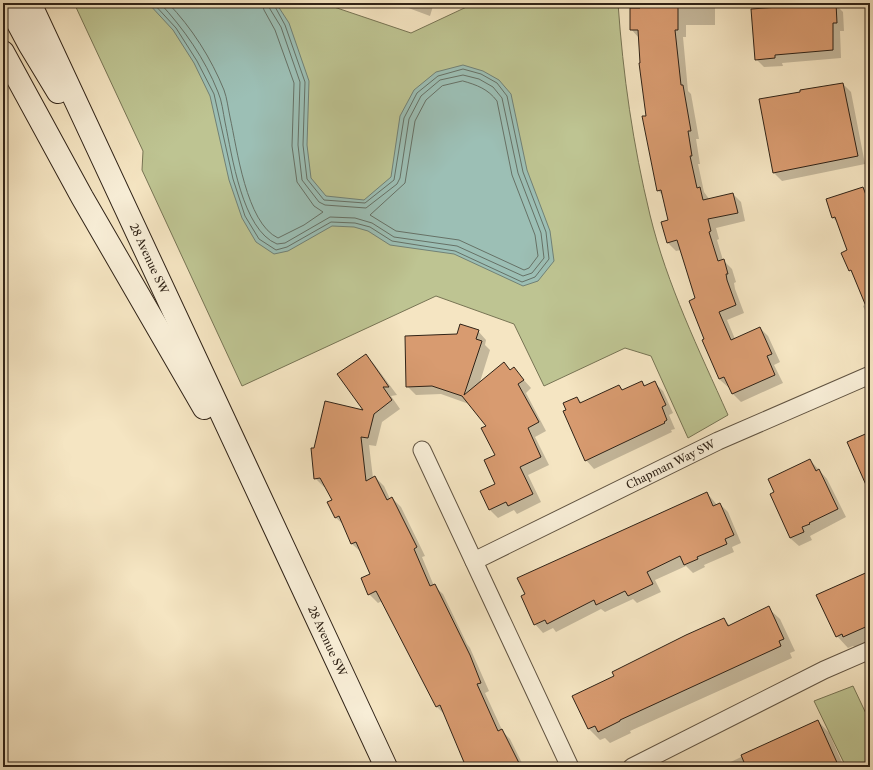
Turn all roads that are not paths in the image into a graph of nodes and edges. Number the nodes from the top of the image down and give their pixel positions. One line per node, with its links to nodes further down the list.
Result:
1 (7, 3): 4 (main road)
2 (30, 3): 4 (main road, 28 Avenue SW)
3 (3, 52): 7 (main road, 28 Avenue SW)
4 (110, 177): 7 (main road, 28 Avenue SW)
5 (870, 375): 8 (street, Chapman Way SW)
6 (422, 450): 8 (street)
7 (268, 516): 10 (main road, 28 Avenue SW)
8 (474, 561): 11 (street)
9 (870, 650): 12 (street)
10 (386, 767)
11 (570, 767)
12 (632, 767)

